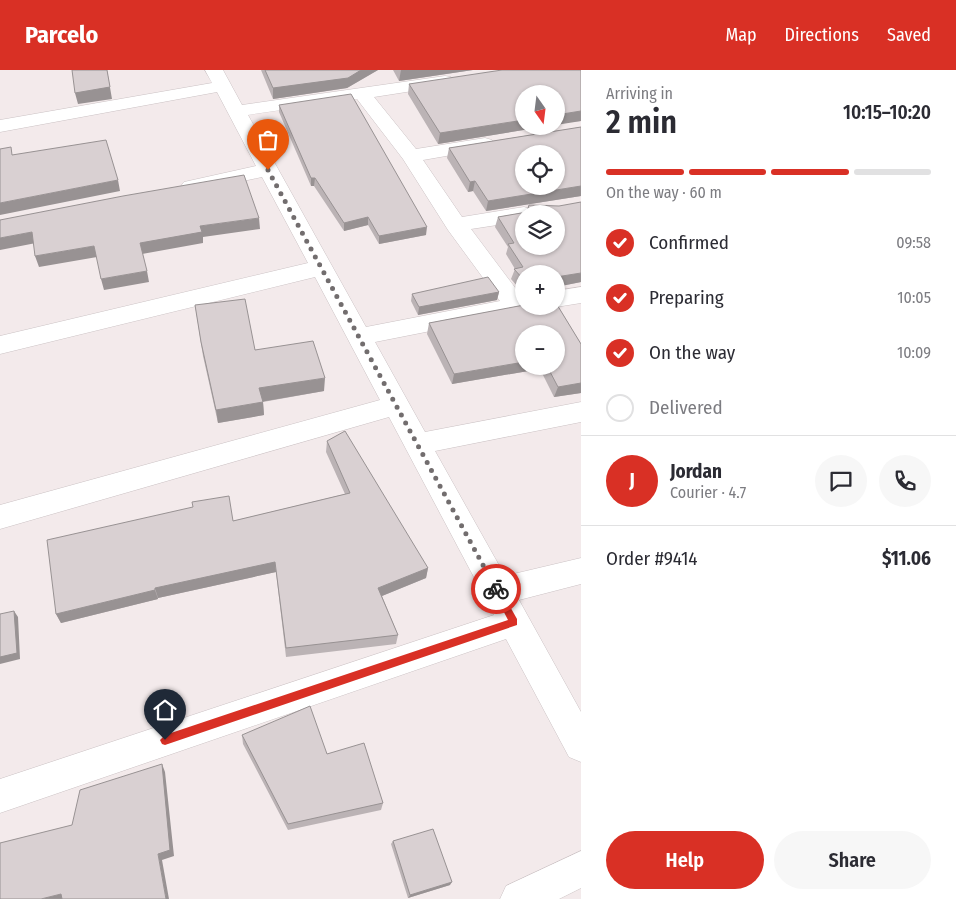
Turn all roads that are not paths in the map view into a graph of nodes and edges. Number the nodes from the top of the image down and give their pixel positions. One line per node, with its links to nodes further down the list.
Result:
1 (218, 78): 4 (street); 5 (street)
2 (466, 78): 3 (street)
3 (362, 93): 4 (street); 7 (street)
4 (236, 110): 8 (street)
5 (0, 126)
6 (505, 141): 7 (street)
7 (411, 156): 11 (street)
8 (268, 170): 9 (street); 12 (street)
9 (172, 189)
10 (515, 215): 11 (street)
11 (456, 225): 15 (street)
12 (320, 268): 17 (street); 18 (street)
13 (581, 295): 14 (street)
14 (565, 298)
15 (515, 300)
16 (515, 307): 17 (street)
17 (358, 337): 19 (street)
18 (0, 345)
19 (396, 405): 21 (street); 22 (street)
20 (581, 412): 21 (street)
21 (416, 444): 24 (street)
22 (0, 517)
23 (581, 571): 24 (street)
24 (498, 592): 25 (street)
25 (514, 622): 26 (street); 27 (street)
26 (581, 745)
27 (0, 796)
28 (581, 869): 29 (street)
29 (519, 899)

